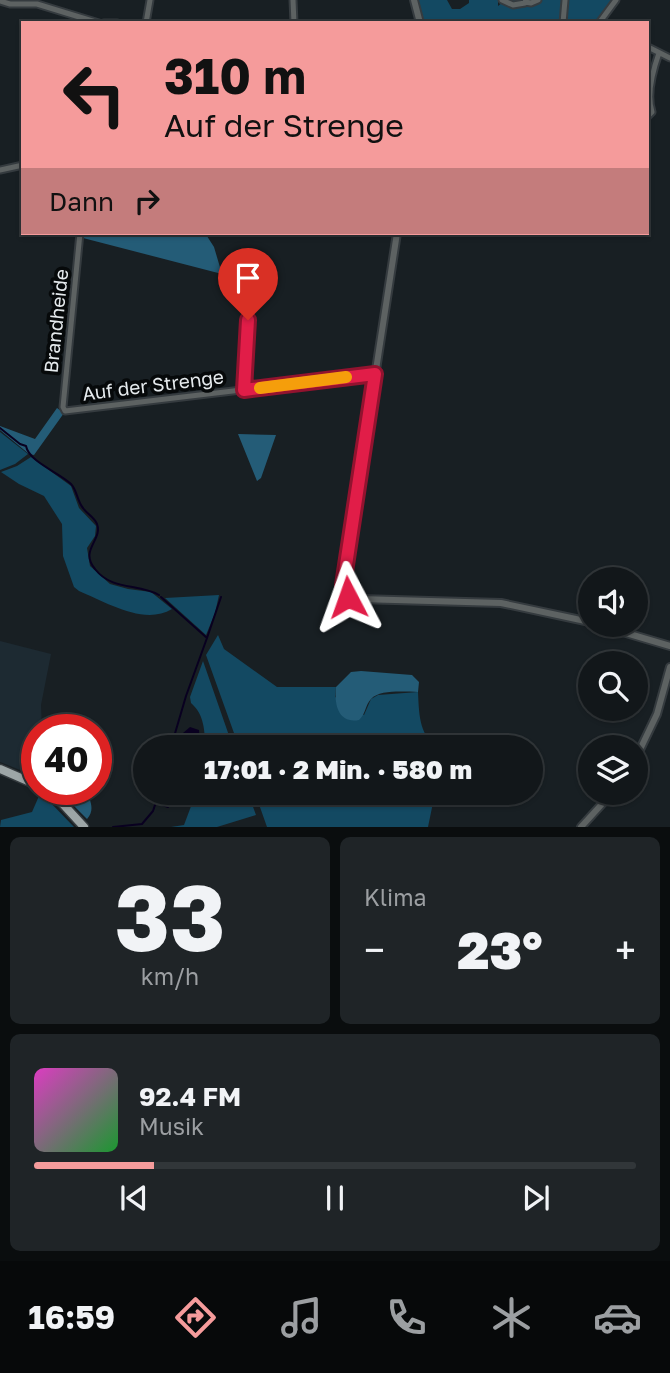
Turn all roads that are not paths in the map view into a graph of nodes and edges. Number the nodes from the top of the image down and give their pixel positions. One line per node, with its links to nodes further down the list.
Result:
1 (150, 0): 11 (street)
2 (293, 0): 12 (street)
3 (414, 0): 13 (street)
4 (502, 0): 9 (street)
5 (538, 0): 9 (street)
6 (565, 0): 14 (street)
7 (616, 0): 15 (street)
8 (0, 1): 10 (street)
9 (524, 1)
10 (95, 21)
11 (146, 21)
12 (294, 21)
13 (419, 21)
14 (563, 21)
15 (600, 21)
16 (649, 48): 17 (street)
17 (659, 53): 18 (street); 19 (street)
18 (670, 58)
19 (649, 98)
20 (21, 165): 21 (street)
21 (0, 170)
22 (80, 235): 27 (street, Brandheide)
23 (397, 235): 25 (street)
24 (249, 306): 26 (street, Auf der Strenge)
25 (375, 374): 26 (street, Auf der Strenge); 28 (street)
26 (244, 390): 27 (street, Auf der Strenge)
27 (65, 411)
28 (578, 619)
29 (640, 637): 30 (street)
30 (670, 646)
31 (670, 667): 32 (street)
32 (647, 735)
33 (0, 769): 34 (main road)
34 (21, 778)
35 (64, 805): 37 (main road)
36 (601, 805): 38 (street)
37 (84, 827)
38 (581, 827)

